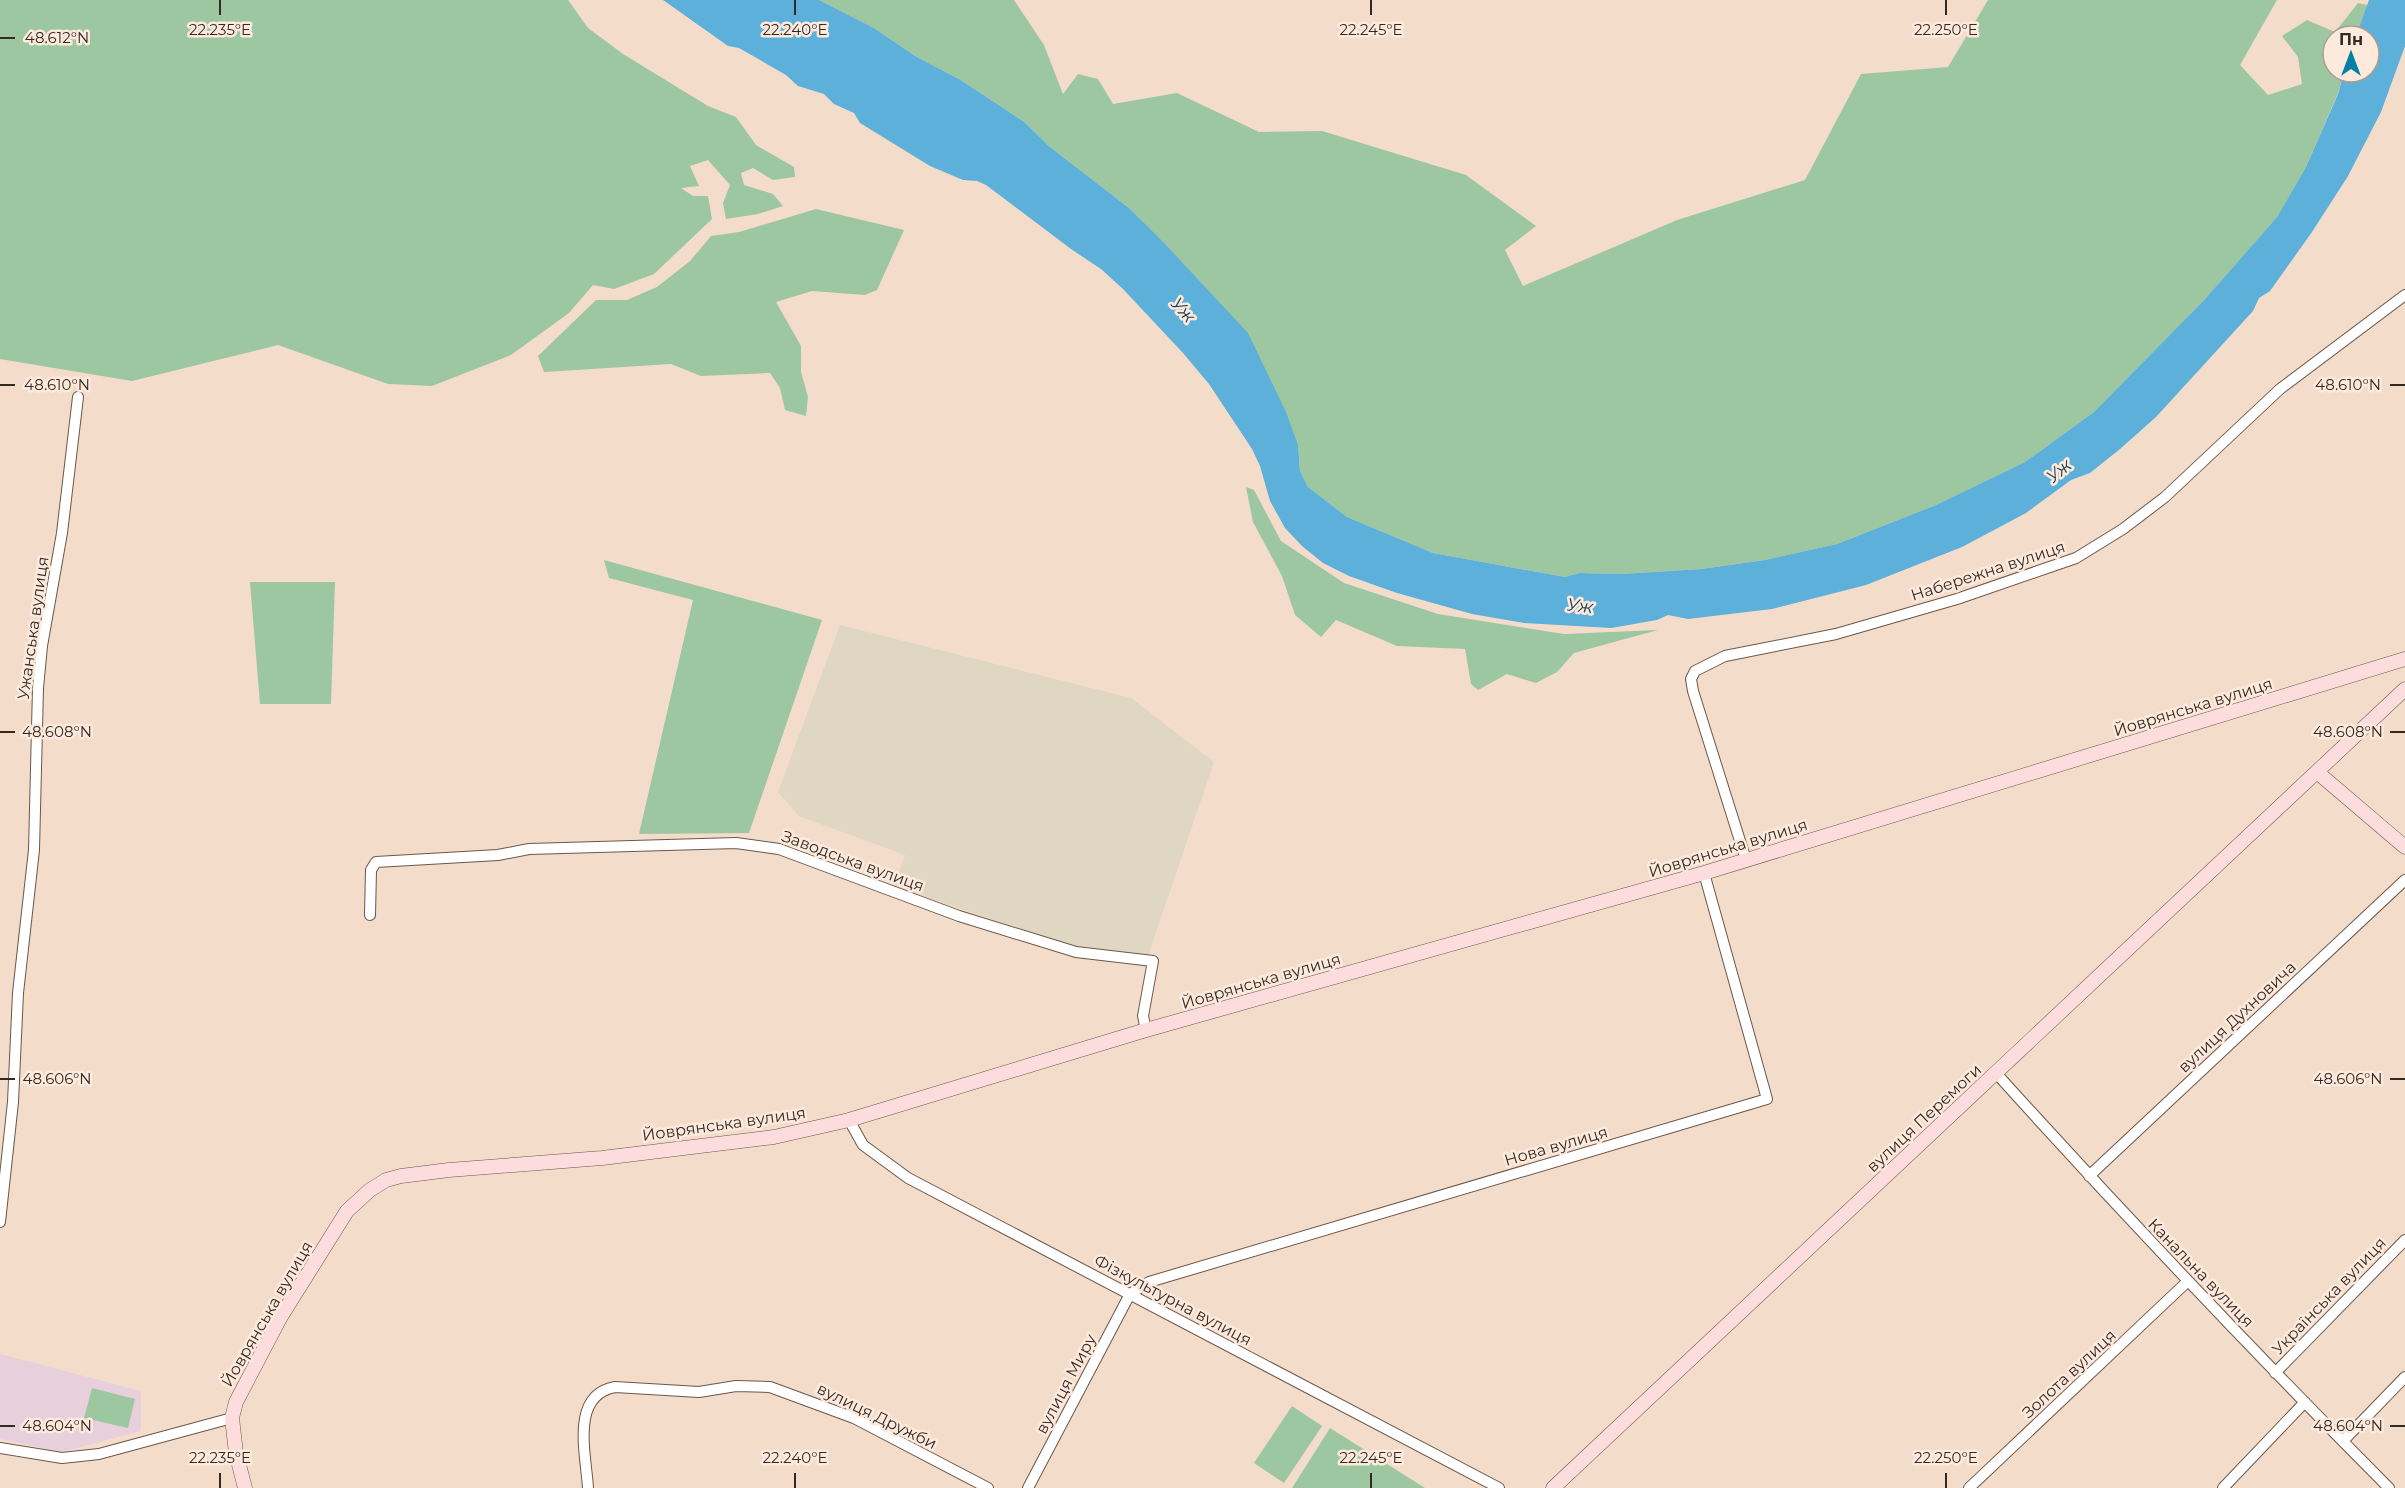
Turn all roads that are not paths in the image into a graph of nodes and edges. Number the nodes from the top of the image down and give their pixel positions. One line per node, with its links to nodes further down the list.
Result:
1 (2405, 296): 7 (street, Набережна вулиця)
2 (78, 397): 15 (street, Ужанська вулиця)
3 (2405, 660): 7 (street, Йоврянська вулиця)
4 (2405, 689): 5 (street, вулиця Перемоги)
5 (2317, 772): 6 (street); 12 (street, вулиця Перемоги)
6 (2405, 847)
7 (1746, 861): 8 (street, Йоврянська вулиця)
8 (1704, 873): 11 (street, Йоврянська вулиця); 18 (street, Нова вулиця)
9 (2405, 880): 14 (street, вулиця Духновича)
10 (370, 915): 11 (street, Заводська вулиця)
11 (1146, 1030): 13 (street, Йоврянська вулиця)
12 (1996, 1073): 14 (street, Канальна вулиця); 30 (street, вулиця Перемоги)
13 (849, 1120): 18 (street, Фізкультурна вулиця); 22 (street, Йоврянська вулиця)
14 (2089, 1176): 17 (street, Канальна вулиця)
15 (0, 1222)
16 (2405, 1240): 19 (street, Українська вулиця)
17 (2188, 1281): 19 (street, Канальна вулиця); 31 (street, Золота вулиця)
18 (1130, 1294): 28 (street, вулиця Миру); 29 (street, Фізкультурна вулиця)
19 (2275, 1373): 21 (street, Канальна вулиця)
20 (2405, 1377): 23 (street)
21 (2305, 1402): 23 (street, Канальна вулиця); 32 (street)
22 (232, 1418): 24 (street); 25 (street)
23 (2343, 1441): 33 (street, Канальна вулиця)
24 (0, 1448)
25 (245, 1488)
26 (588, 1488): 27 (street, вулиця Дружби)
27 (987, 1488)
28 (1028, 1488)
29 (1498, 1488)
30 (1553, 1488)
31 (1970, 1488)
32 (2223, 1488)
33 (2390, 1488)

